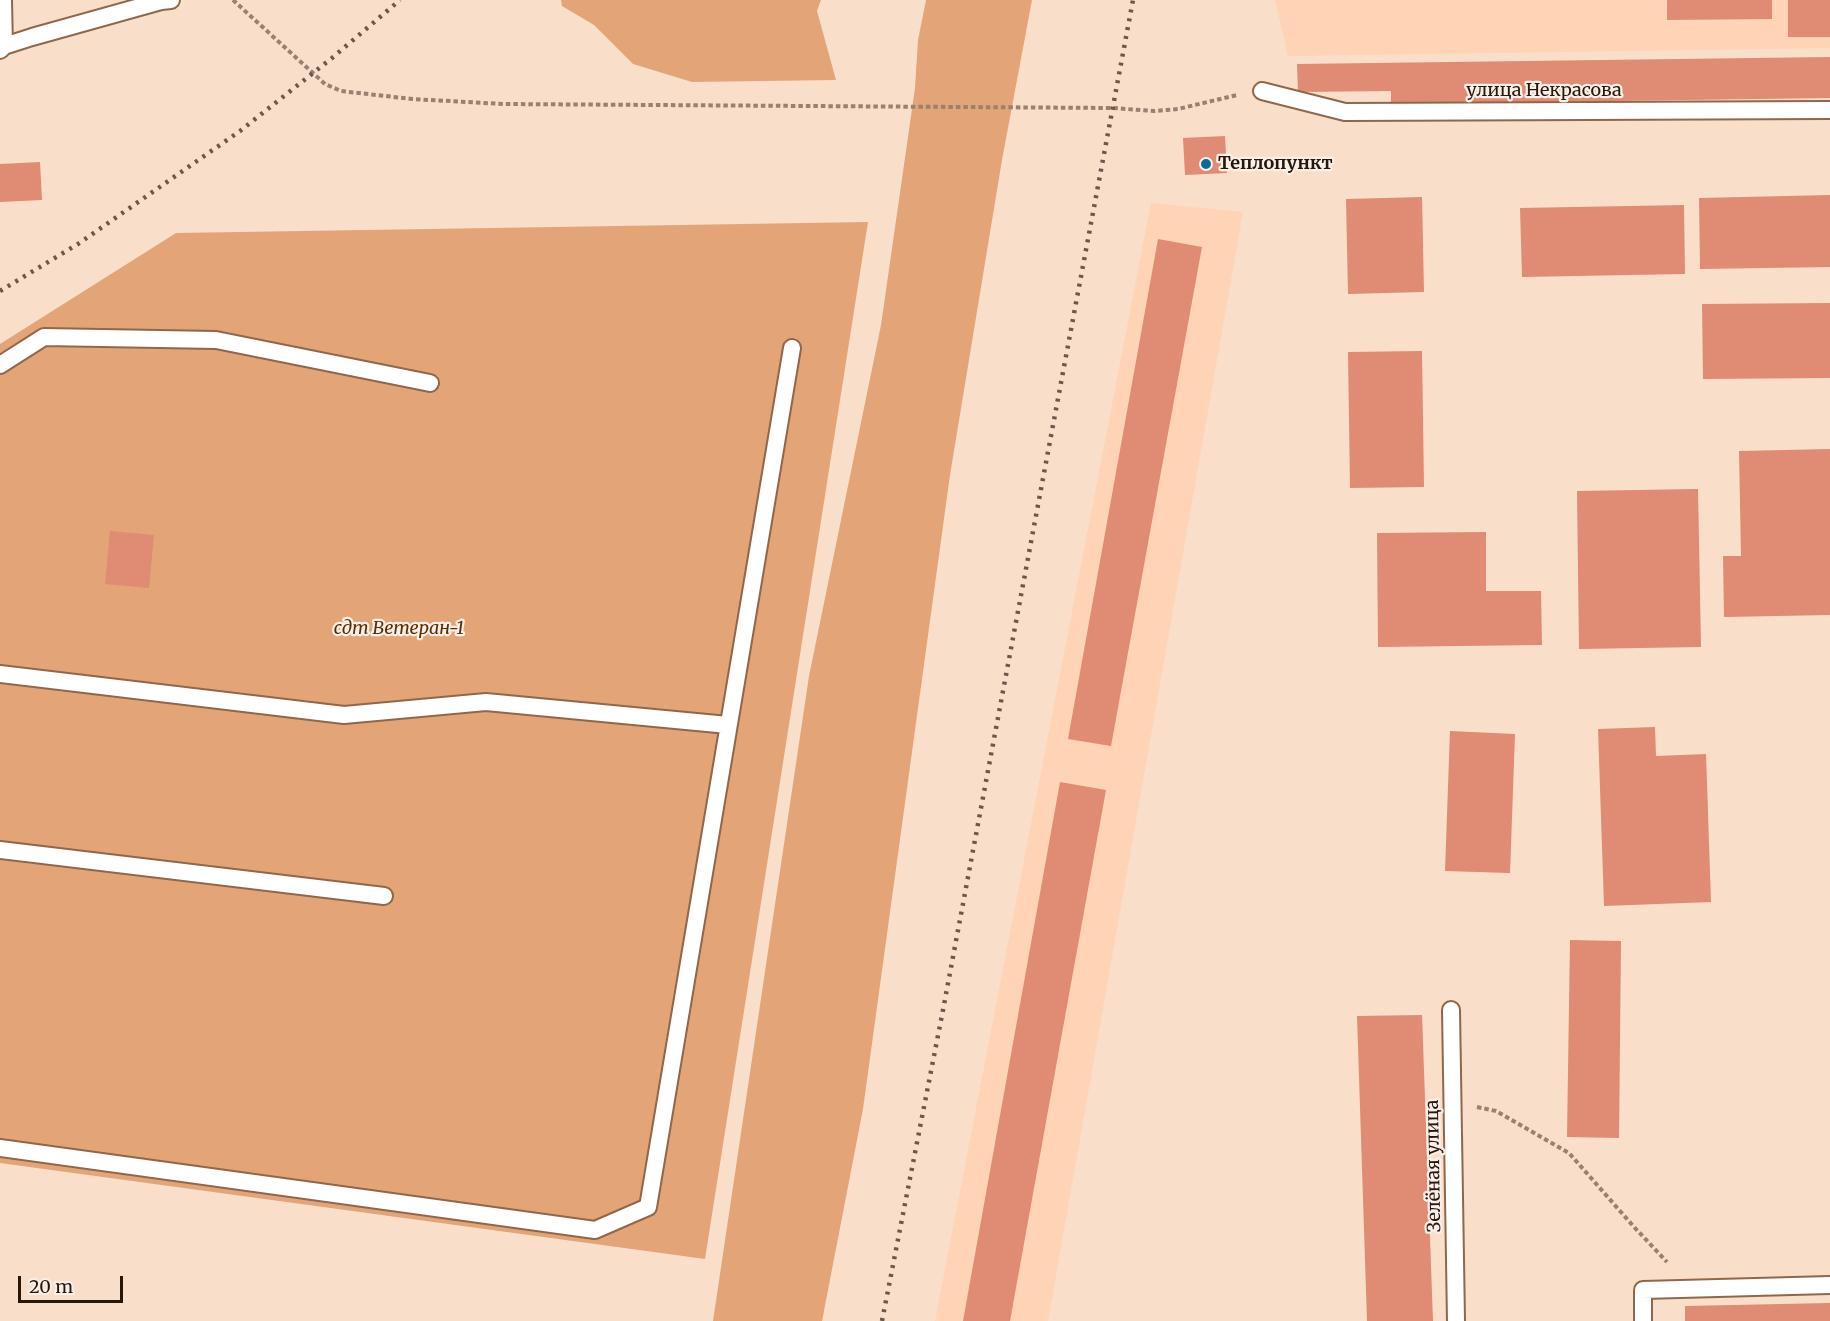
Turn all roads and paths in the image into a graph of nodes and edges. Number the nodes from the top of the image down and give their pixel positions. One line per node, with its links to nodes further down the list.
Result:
1 (3, 0): 4 (lane)
2 (171, 0): 4 (lane)
3 (233, 0): 5 (path)
4 (2, 48)
5 (1262, 91): 6 (lane, улица Некрасова)
6 (1830, 110)
7 (792, 348): 11 (lane)
8 (0, 365): 9 (lane)
9 (430, 383)
10 (0, 674): 11 (lane)
11 (728, 725): 16 (lane)
12 (0, 850): 13 (lane)
13 (384, 896)
14 (1451, 1010): 15 (lane, Зелёная улица)
15 (1452, 1102): 18 (path); 19 (lane, Зелёная улица)
16 (0, 1148)
17 (1830, 1286): 18 (lane)
18 (1692, 1289): 20 (lane)
19 (1456, 1321)
20 (1643, 1321)

